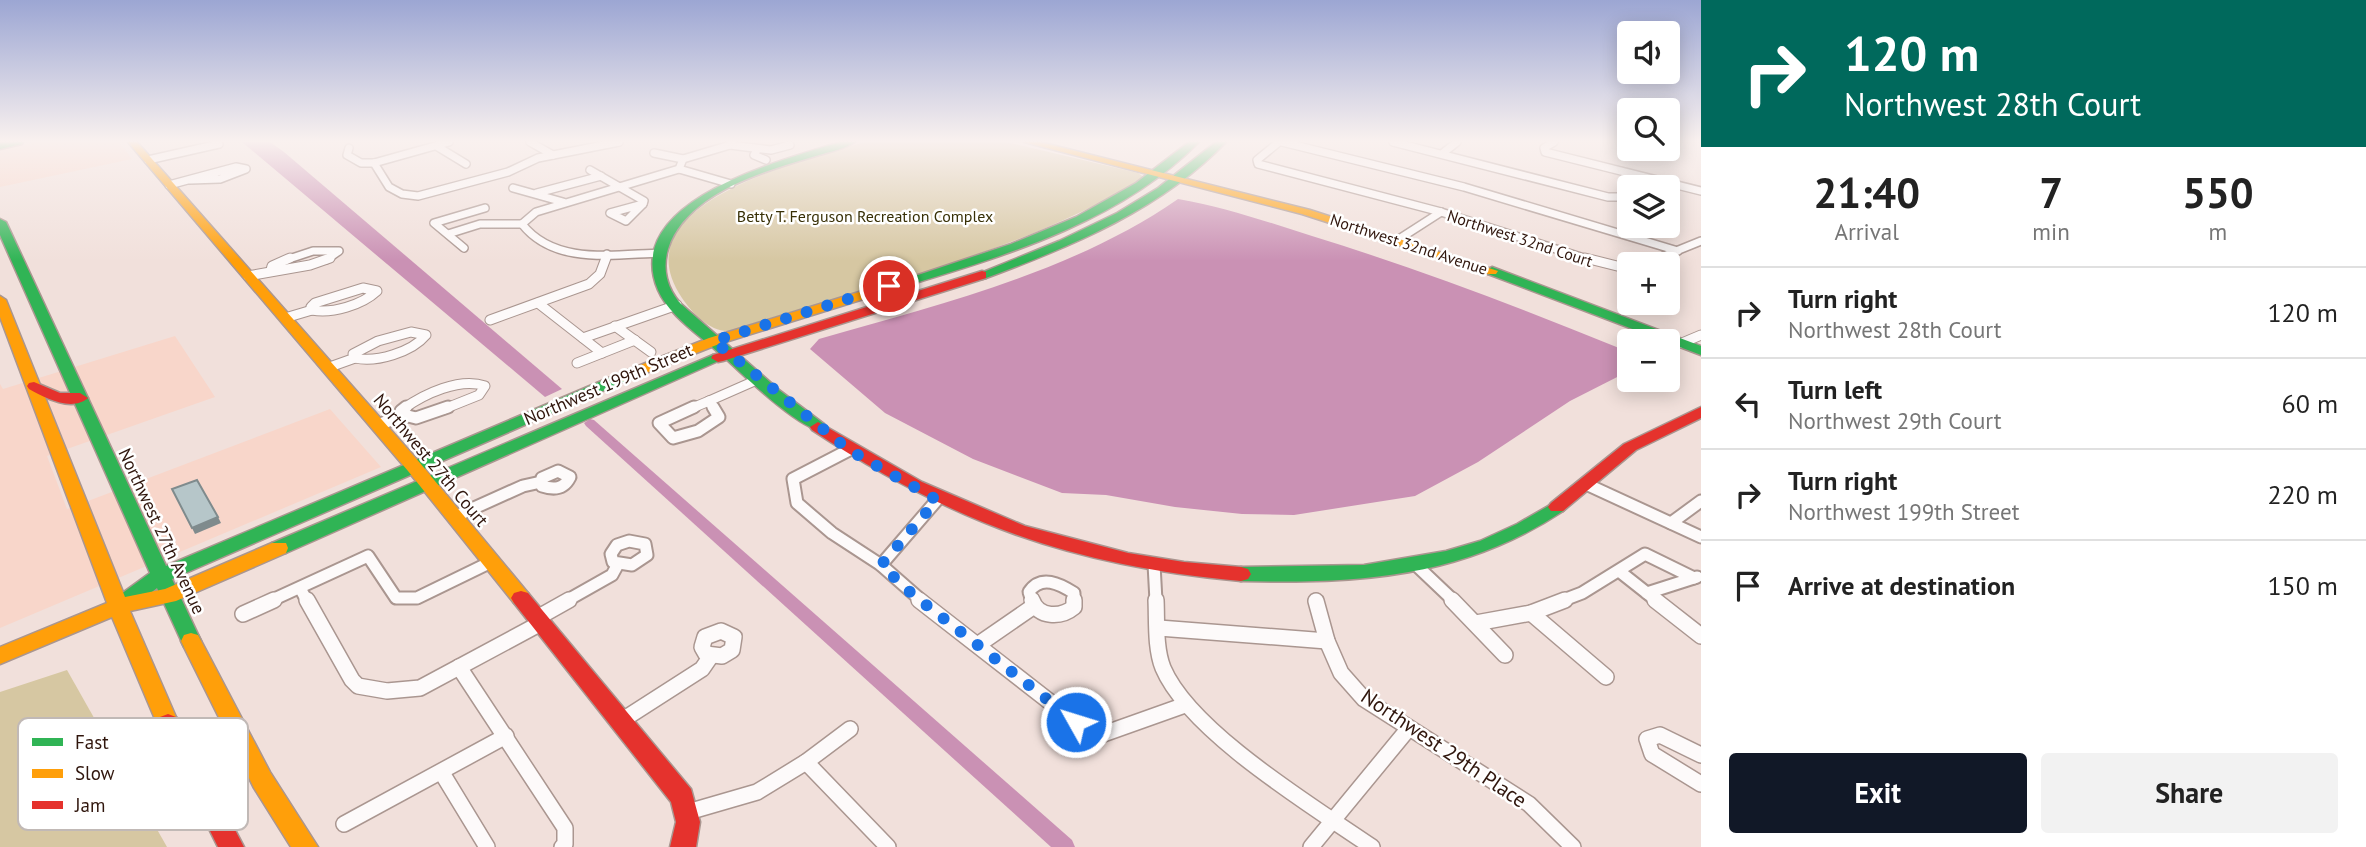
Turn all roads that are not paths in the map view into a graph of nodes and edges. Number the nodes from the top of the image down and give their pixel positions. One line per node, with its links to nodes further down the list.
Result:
1 (166, 182): 17 (main road, Northwest 27th Court)
2 (184, 182): 17 (street)
3 (384, 182): 4 (street)
4 (471, 182)
5 (580, 182): 22 (street)
6 (612, 182): 18 (street)
7 (636, 182): 18 (street)
8 (722, 182): 16 (street)
9 (738, 182): 16 (main road)
10 (1144, 182): 52 (main road, Northwest 199th Street)
11 (1174, 182): 57 (main road, Northwest 199th Street)
12 (1192, 182): 33 (main road, Northwest 32nd Avenue)
13 (1325, 182): 27 (street, Northwest 32nd Court)
14 (1442, 182): 36 (street)
15 (1554, 182): 23 (street)
16 (731, 184): 37 (main road)
17 (169, 185): 41 (main road, Northwest 27th Court)
18 (620, 186): 24 (street); 25 (street)
19 (1680, 186): 21 (street)
20 (513, 188): 22 (street)
21 (1701, 191)
22 (537, 193): 24 (street)
23 (1617, 198)
24 (563, 202): 31 (street)
25 (643, 204)
26 (485, 208): 28 (street)
27 (1441, 212): 33 (street); 39 (street, Northwest 32nd Court)
28 (466, 214): 30 (street); 32 (street)
29 (0, 222): 63 (main road, Northwest 27th Avenue)
30 (480, 224): 31 (street); 32 (street)
31 (522, 224): 38 (street)
32 (448, 234): 35 (street)
33 (1399, 239): 53 (main road, Northwest 32nd Avenue)
34 (1701, 241): 36 (street)
35 (464, 248)
36 (1678, 251)
37 (662, 253): 38 (street); 44 (main road)
38 (607, 254): 43 (street)
39 (1617, 267)
40 (271, 270): 40 (street); 41 (street)
41 (248, 276): 46 (main road, Northwest 27th Court)
42 (0, 300): 62 (main road)
43 (538, 303): 47 (street); 50 (street)
44 (677, 305): 48 (street); 52 (main road)
45 (312, 310): 45 (street); 46 (street)
46 (285, 318): 60 (main road, Northwest 27th Court)
47 (489, 320)
48 (615, 326): 50 (street); 51 (street)
49 (1701, 335): 53 (street)
50 (583, 338): 56 (street)
51 (635, 340): 55 (street); 56 (street)
52 (714, 341): 57 (main road); 69 (main road, Northwest 199th Street)
53 (1682, 343): 54 (main road, Northwest 32nd Avenue)
54 (1701, 351)
55 (651, 352)
56 (603, 353): 59 (street)
57 (729, 353): 61 (main road); 71 (main road, Northwest 199th Street)
58 (355, 358): 58 (street); 60 (street)
59 (577, 363)
60 (327, 368): 67 (main road, Northwest 27th Court)
61 (759, 379): 64 (street); 68 (main road)
62 (34, 386): 63 (main road); 90 (main road)
63 (80, 398): 84 (main road, Northwest 27th Avenue)
64 (709, 401): 64 (street)
65 (1701, 412): 72 (main road)
66 (404, 415): 66 (street); 67 (street)
67 (378, 425): 69 (main road, Northwest 27th Court)
68 (849, 450): 73 (main road); 82 (street)
69 (414, 467): 71 (main road, Northwest 27th Court); 84 (main road, Northwest 199th Street)
70 (541, 482): 75 (street)
71 (427, 483): 75 (main road, Northwest 27th Court); 88 (main road, Northwest 199th Street)
72 (1586, 484): 76 (street); 81 (main road)
73 (937, 500): 80 (main road); 82 (street)
74 (1700, 500): 76 (street)
75 (454, 517): 78 (main road, Northwest 27th Court)
76 (1671, 523): 77 (street)
77 (1701, 537)
78 (491, 562): 86 (street); 94 (main road, Northwest 27th Court)
79 (618, 564): 94 (street)
80 (1154, 564): 81 (main road); 96 (street)
81 (1415, 564): 95 (street)
82 (881, 565): 99 (street)
83 (1619, 571): 85 (street); 87 (street); 92 (street)
84 (160, 576): 88 (main road, Northwest 27th Avenue); 90 (main road, Northwest 199th Street)
85 (1698, 578): 87 (street)
86 (300, 588): 93 (street); 103 (street)
87 (1647, 593): 97 (street)
88 (169, 596): 90 (main road, Northwest 199th Street); 107 (main road, Northwest 27th Avenue)
89 (1316, 601): 98 (street, Northwest 29th Place)
90 (118, 606): 101 (main road, Northwest 199th Street); 106 (main road)
91 (1034, 606): 99 (street)
92 (1531, 613): 95 (street); 104 (street)
93 (243, 614)
94 (539, 621): 103 (street); 108 (main road, Northwest 27th Court)
95 (1476, 622): 100 (street)
96 (1159, 628): 98 (street); 105 (street)
97 (1701, 636)
98 (1327, 641): 109 (street, Northwest 29th Place)
99 (979, 644): 105 (street)
100 (1504, 655)
101 (0, 656)
102 (711, 656): 108 (street)
103 (459, 667): 111 (street)
104 (1606, 677)
105 (1185, 705): 118 (street)
106 (167, 718)
107 (231, 718)
108 (621, 721): 117 (main road, Northwest 27th Court)
109 (1409, 728): 118 (street); 129 (street, Northwest 29th Place)
110 (850, 729): 114 (street)
111 (506, 736): 115 (street); 124 (street)
112 (248, 752): 122 (main road, Northwest 27th Avenue)
113 (1701, 755): 116 (street)
114 (806, 762): 117 (street); 126 (street)
115 (442, 773): 119 (street); 123 (street)
116 (1701, 784)
117 (688, 811): 125 (main road)
118 (1334, 820): 127 (street); 128 (street)
119 (344, 824)
120 (222, 830): 121 (main road)
121 (231, 847)
122 (305, 847)
123 (487, 847)
124 (562, 847)
125 (683, 847)
126 (888, 847)
127 (1311, 847)
128 (1372, 847)
129 (1573, 847)

